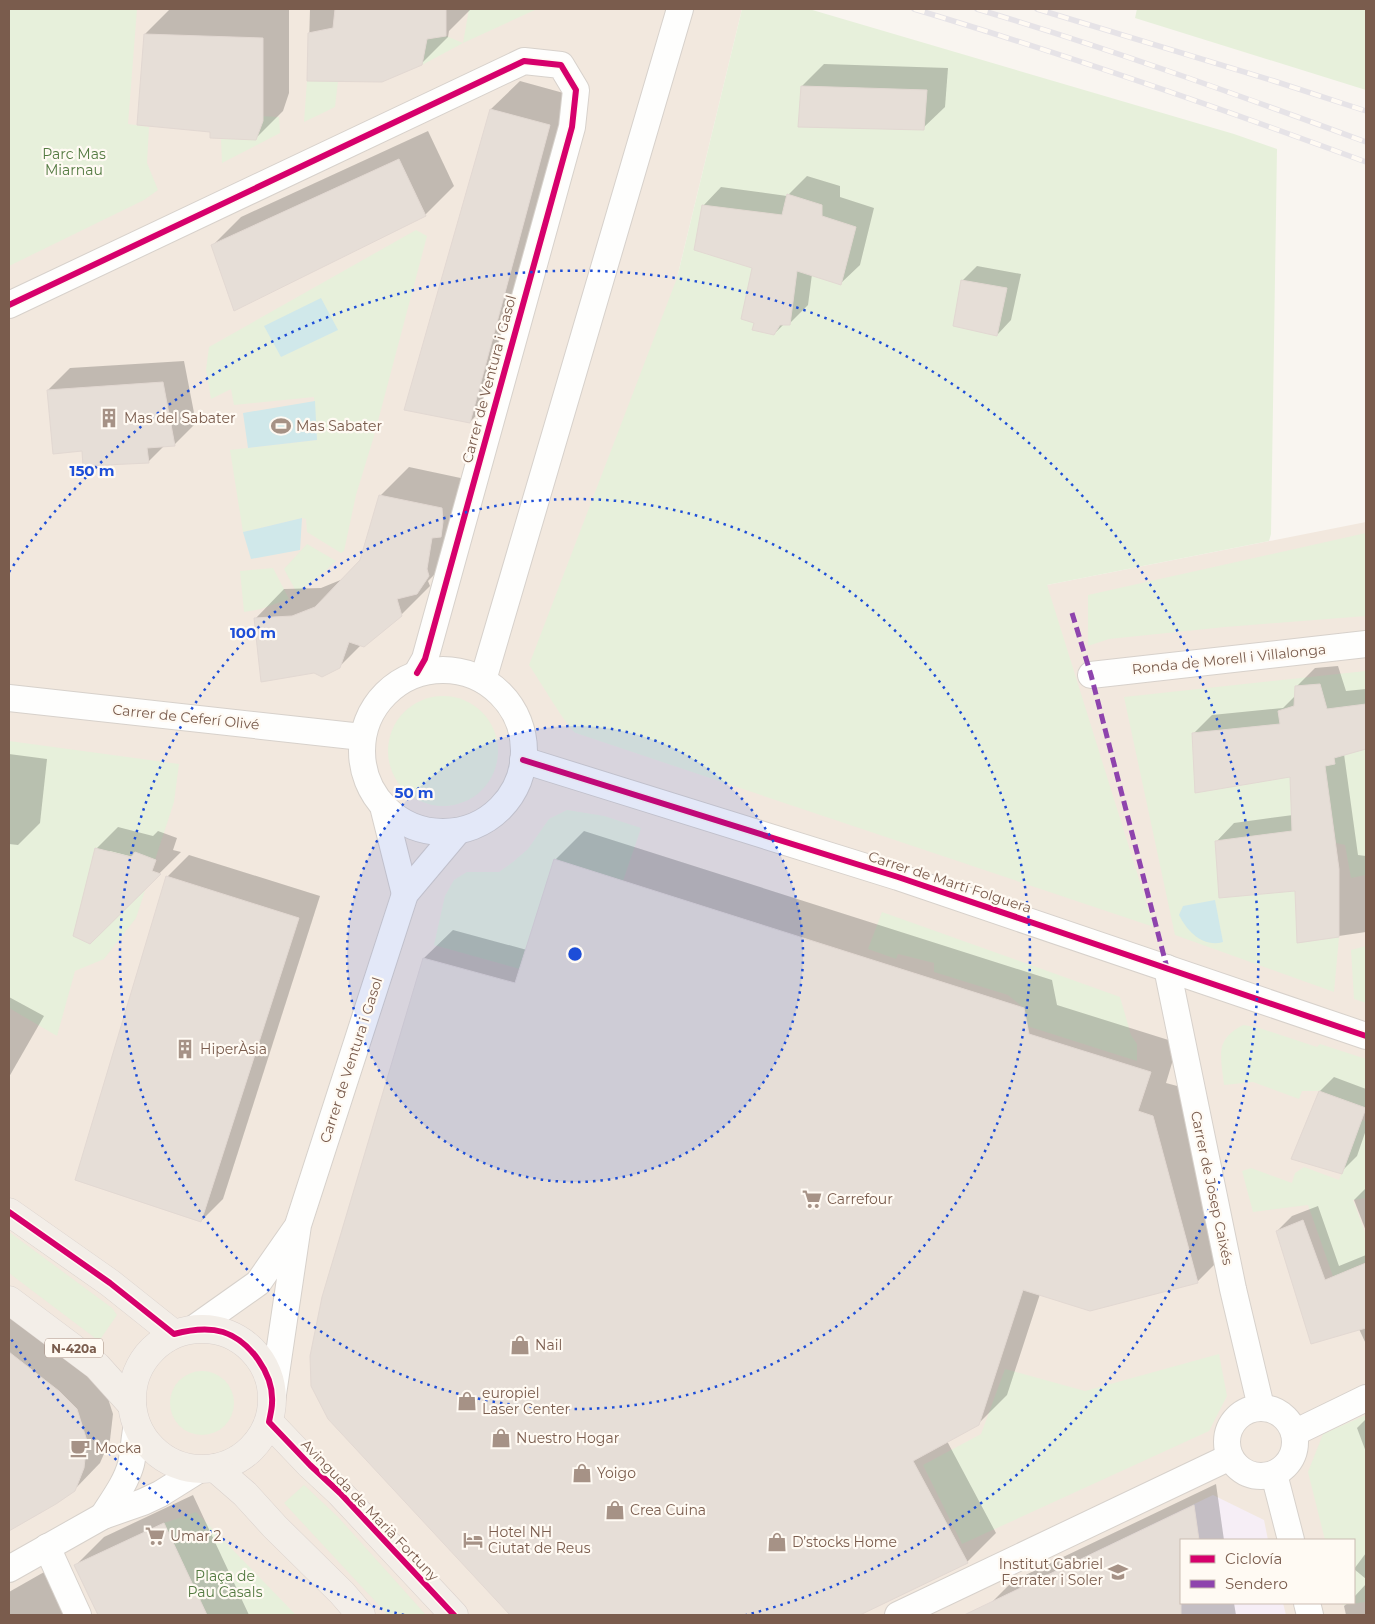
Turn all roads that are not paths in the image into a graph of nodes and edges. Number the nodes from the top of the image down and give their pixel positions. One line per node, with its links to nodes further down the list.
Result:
1 (680, 9): 6 (street)
2 (9, 305): 4 (street, Carrer de Ventura i Gasol)
3 (1366, 644): 5 (street, Ronda de Morell i Villalonga)
4 (417, 673): 6 (street); 8 (street)
5 (1091, 675)
6 (483, 680): 9 (street)
7 (9, 698): 8 (street, Carrer de Ceferí Olivé)
8 (362, 737): 10 (street)
9 (523, 760): 11 (street); 13 (street, Carrer de Martí Folguera)
10 (383, 806): 11 (street); 12 (street)
11 (458, 831): 12 (street, Carrer de Ventura i Gasol)
12 (405, 894): 16 (street, Carrer de Ventura i Gasol)
13 (1167, 968): 14 (street, Carrer de Martí Folguera); 20 (street, Carrer de Josep Caixés)
14 (1366, 1036)
15 (9, 1212): 18 (main road)
16 (298, 1225): 18 (street, Carrer de Ventura i Gasol); 21 (street, Carrer de Ventura i Gasol)
17 (9, 1300): 22 (main road, N-420a)
18 (183, 1332): 21 (main road); 22 (main road)
19 (1366, 1398): 23 (street)
20 (1260, 1408): 23 (street); 24 (street)
21 (271, 1411): 25 (main road); 33 (main road, Avinguda de Marià Fortuny)
22 (135, 1415): 25 (main road, N-420a); 27 (street)
23 (1294, 1434): 26 (street)
24 (1230, 1457): 26 (street); 34 (street)
25 (207, 1468): 27 (street); 32 (main road, N-420a)
26 (1274, 1474): 28 (street)
27 (103, 1516): 29 (street)
28 (1291, 1539)
29 (47, 1547): 30 (street); 31 (street)
30 (9, 1569)
31 (78, 1615)
32 (361, 1615)
33 (454, 1615)
34 (898, 1615)

